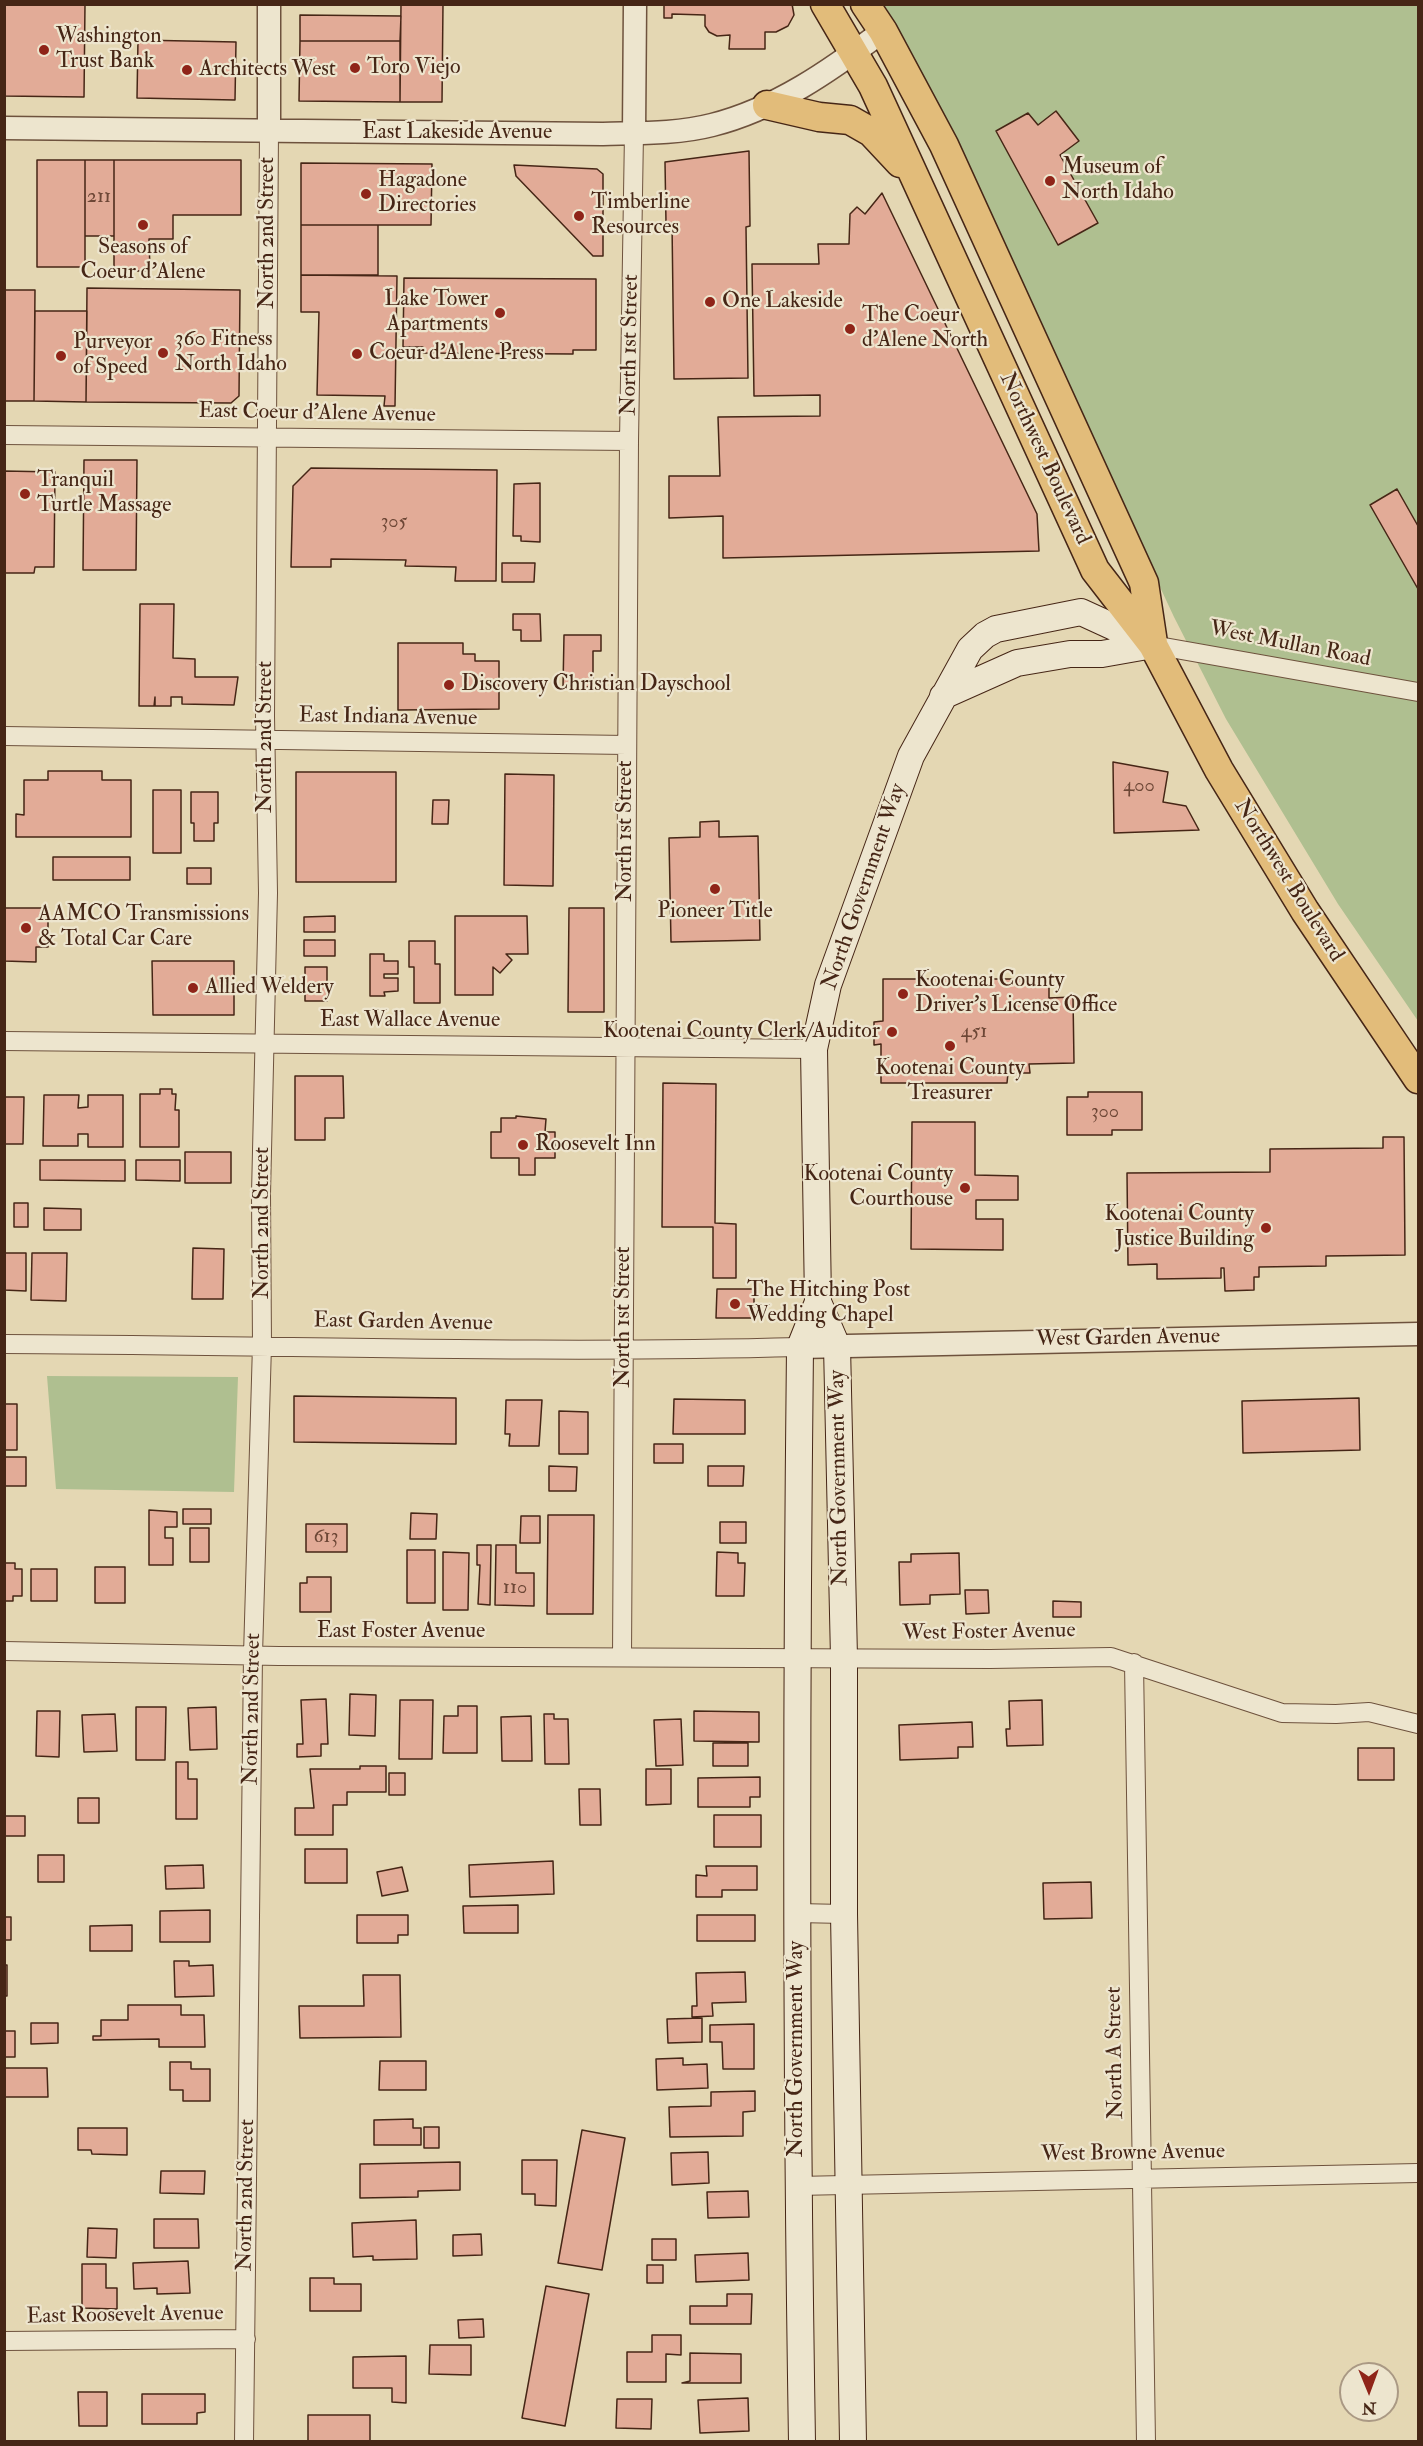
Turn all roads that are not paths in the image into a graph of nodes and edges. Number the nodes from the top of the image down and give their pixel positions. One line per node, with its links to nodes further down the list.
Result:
1 (269, 4): 9 (street, North 2nd Street)
2 (635, 4): 10 (street, North 1st Street)
3 (825, 4): 6 (main road, Northwest Boulevard)
4 (865, 4): 5 (main road, Northwest Boulevard)
5 (884, 32): 6 (street, East Lakeside Avenue); 15 (main road, Northwest Boulevard)
6 (856, 52): 7 (street, East Lakeside Avenue); 11 (main road, Northwest Boulevard)
7 (767, 105): 10 (street, East Lakeside Avenue); 11 (main road)
8 (4, 128): 9 (street, East Lakeside Avenue)
9 (269, 130): 10 (street, East Lakeside Avenue); 13 (street, North 2nd Street)
10 (634, 133): 14 (street, North 1st Street)
11 (920, 189): 15 (main road, Northwest Boulevard)
12 (4, 435): 13 (street, East Coeur d'Alene Avenue)
13 (267, 438): 14 (street, East Coeur d'Alene Avenue); 19 (street, North 2nd Street)
14 (629, 441): 20 (street, North 1st Street)
15 (1153, 645): 16 (street, West Mullan Road); 17 (main road); 17 (main road, North Government Way); 25 (main road, Northwest Boulevard)
16 (1419, 692)
17 (943, 696): 24 (main road, North Government Way)
18 (4, 736): 19 (street, East Indiana Avenue)
19 (266, 740): 20 (street, East Indiana Avenue); 22 (street, North 2nd Street)
20 (627, 745): 23 (street, North 1st Street)
21 (4, 1041): 22 (street, East Wallace Avenue)
22 (266, 1044): 23 (street, East Wallace Avenue); 29 (street, North 2nd Street)
23 (626, 1047): 24 (street, East Wallace Avenue); 32 (street, North 1st Street)
24 (814, 1049): 26 (main road, North Government Way)
25 (1419, 1078)
26 (818, 1302): 30 (main road, North Government Way); 31 (main road, North Government Way)
27 (1419, 1334): 30 (street, West Garden Avenue)
28 (4, 1344): 29 (street, East Garden Avenue)
29 (262, 1345): 32 (street, East Garden Avenue); 34 (street, North 2nd Street)
30 (837, 1346): 31 (street, West Garden Avenue); 37 (main road, North Government Way)
31 (800, 1347): 32 (street, East Garden Avenue); 36 (main road, North Government Way)
32 (623, 1351): 35 (street, North 1st Street)
33 (4, 1651): 34 (street, East Foster Avenue)
34 (253, 1655): 35 (street, East Foster Avenue); 46 (street, North 2nd Street)
35 (622, 1657): 36 (street, East Foster Avenue)
36 (796, 1657): 37 (street); 40 (main road, North Government Way)
37 (844, 1658): 38 (street, West Foster Avenue); 41 (main road, North Government Way)
38 (1134, 1663): 39 (street, West Foster Avenue); 43 (street, North A Street)
39 (1419, 1724)
40 (797, 1913): 41 (street, North Government Way); 45 (main road, North Government Way)
41 (844, 1914): 44 (main road, North Government Way)
42 (1419, 2173): 43 (street, West Browne Avenue)
43 (1142, 2178): 44 (street, West Browne Avenue); 51 (street, North A Street)
44 (849, 2184): 45 (street, North Government Way); 50 (main road, North Government Way)
45 (797, 2186): 49 (main road, North Government Way)
46 (246, 2339): 47 (street, East Roosevelt Avenue); 48 (street, North 2nd Street)
47 (4, 2342)
48 (244, 2442)
49 (802, 2442)
50 (853, 2442)
51 (1146, 2442)

